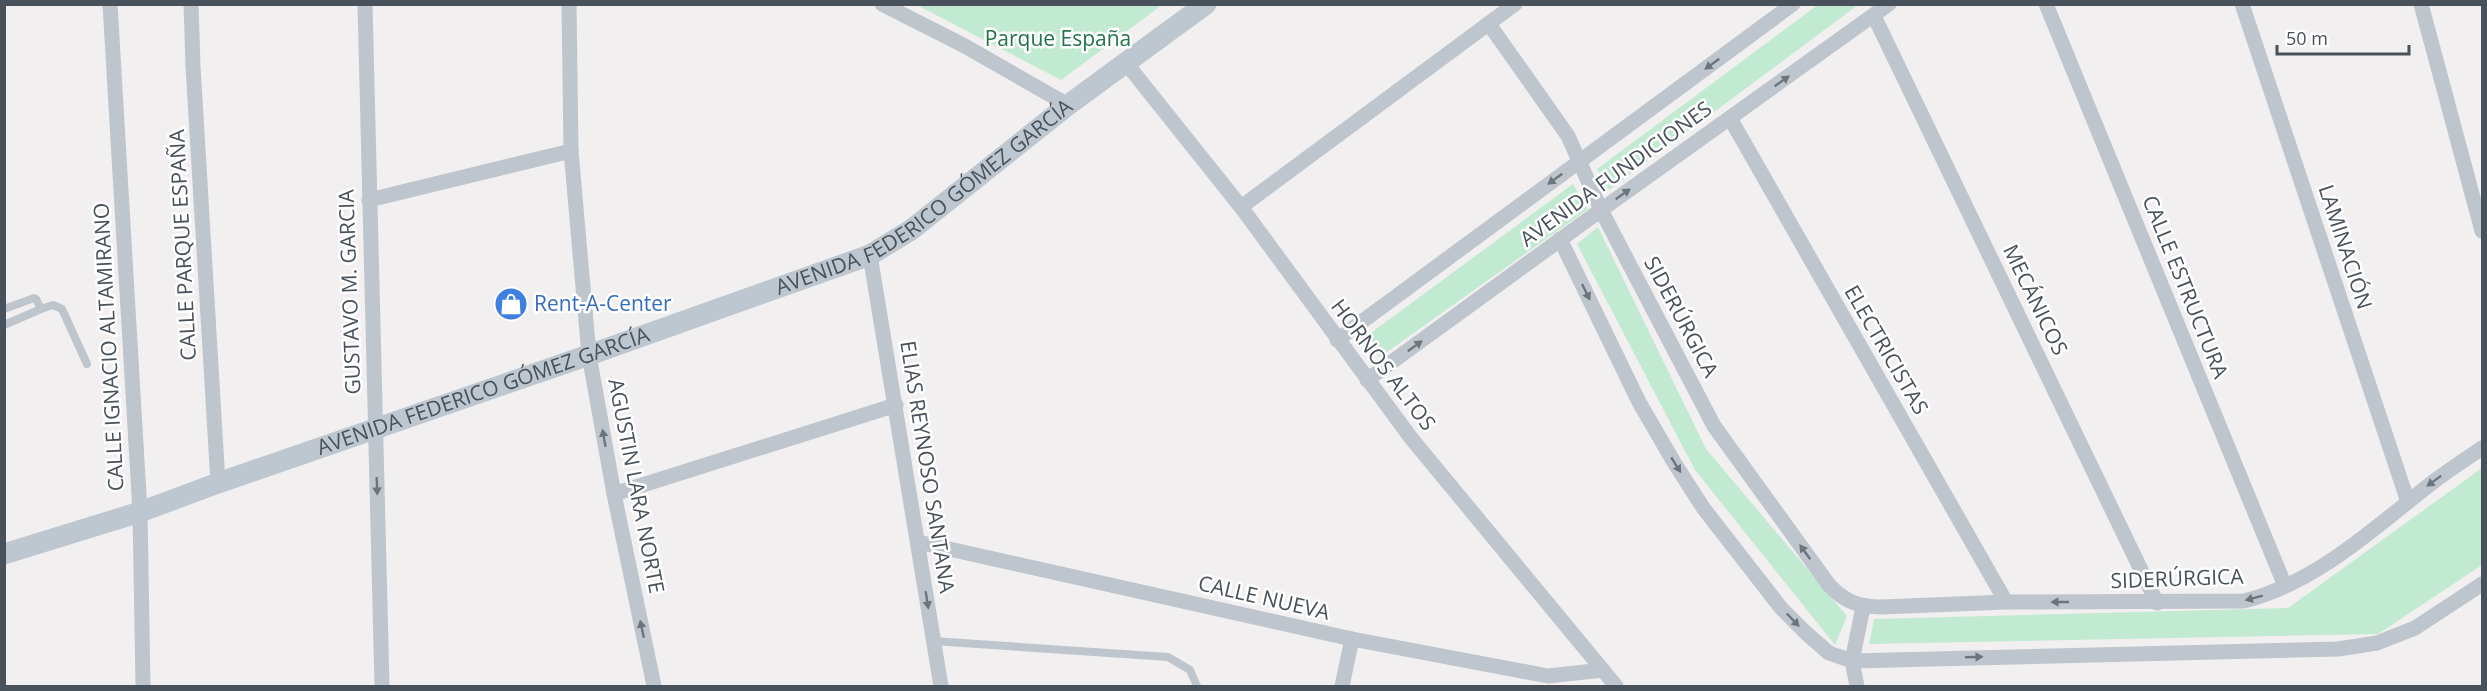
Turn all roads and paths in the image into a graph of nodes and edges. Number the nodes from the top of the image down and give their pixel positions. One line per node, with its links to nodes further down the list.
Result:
1 (110, 4): 39 (street, CALLE IGNACIO ALTAMIRANO)
2 (191, 4): 36 (street, CALLE PARQUE ESPAÑA)
3 (365, 4): 20 (street, GUSTAVO M. GARCIA)
4 (569, 4): 18 (street, AGUSTIN LARA NORTE)
5 (882, 4): 16 (street)
6 (1206, 4): 15 (street, AVENIDA FEDERICO GÓMEZ GARCÍA)
7 (1515, 4): 14 (street)
8 (1793, 4): 19 (street, AVENIDA FUNDICIONES, one-way to 19)
9 (1889, 4): 13 (street, AVENIDA FUNDICIONES)
10 (2046, 4): 43 (street, CALLE ESTRUCTURA)
11 (2242, 4): 38 (street, LAMINACIÓN)
12 (2421, 4): 23 (street)
13 (1874, 16): 17 (street, AVENIDA FUNDICIONES, one-way to 13); 45 (street, MECÁNICOS)
14 (1490, 24): 19 (street, SIDERÚRGICA); 21 (street)
15 (1126, 63): 16 (street, AVENIDA FEDERICO GÓMEZ GARCÍA); 21 (street, HORNOS ALTOS)
16 (1068, 105): 25 (street, AVENIDA FEDERICO GÓMEZ GARCÍA)
17 (1730, 118): 22 (street, AVENIDA FUNDICIONES, one-way to 17); 44 (street, ELECTRICISTAS)
18 (571, 151): 20 (street); 30 (street, AGUSTIN LARA NORTE)
19 (1580, 161): 22 (street, SIDERÚRGICA); 29 (street, AVENIDA FUNDICIONES, one-way to 29)
20 (369, 200): 34 (street, GUSTAVO M. GARCIA)
21 (1241, 207): 29 (street, HORNOS ALTOS)
22 (1601, 210): 24 (street, AVENIDA FUNDICIONES); 46 (street, SIDERÚRGICA, one-way to 22)
23 (2482, 231)
24 (1560, 239): 32 (street, AVENIDA FUNDICIONES, one-way to 24); 49 (street, one-way to 49)
25 (870, 255): 30 (street, AVENIDA FEDERICO GÓMEZ GARCÍA); 33 (street, ELIAS REYNOSO SANTANA)
26 (4, 309): 27 (lane)
27 (41, 309): 28 (lane); 31 (lane)
28 (4, 325)
29 (1337, 340): 32 (street, HORNOS ALTOS)
30 (589, 355): 34 (street, AVENIDA FEDERICO GÓMEZ GARCÍA); 37 (street, AGUSTIN LARA NORTE, one-way to 30)
31 (87, 364)
32 (1367, 380): 50 (street, HORNOS ALTOS)
33 (896, 405): 37 (street); 40 (street, ELIAS REYNOSO SANTANA)
34 (375, 427): 36 (street, AVENIDA FEDERICO GÓMEZ GARCÍA); 52 (street, GUSTAVO M. GARCIA, one-way to 52)
35 (2482, 448): 38 (street, SIDERÚRGICA, one-way to 38)
36 (218, 483): 39 (street, AVENIDA FEDERICO GÓMEZ GARCÍA)
37 (614, 494): 53 (street, AGUSTIN LARA NORTE, one-way to 37)
38 (2408, 502): 43 (street, SIDERÚRGICA)
39 (140, 512): 41 (street, AVENIDA FEDERICO GÓMEZ GARCÍA); 51 (street, CALLE IGNACIO ALTAMIRANO)
40 (918, 542): 47 (street, CALLE NUEVA); 48 (street, ELIAS REYNOSO SANTANA, one-way to 48)
41 (4, 554)
42 (2482, 584): 49 (street, one-way to 42)
43 (2286, 586): 45 (street, SIDERÚRGICA, one-way to 45)
44 (2006, 602): 45 (street, SIDERÚRGICA, one-way to 44); 46 (street, SIDERÚRGICA)
45 (2157, 603)
46 (1863, 607): 49 (street)
47 (1352, 639): 50 (street, CALLE NUEVA); 56 (street)
48 (933, 641): 54 (street, ELIAS REYNOSO SANTANA); 55 (lane)
49 (1852, 661): 58 (street)
50 (1603, 670): 57 (street, HORNOS ALTOS)
51 (143, 687)
52 (382, 687)
53 (654, 687)
54 (941, 687)
55 (1197, 687)
56 (1342, 687)
57 (1616, 687)
58 (1857, 687)

